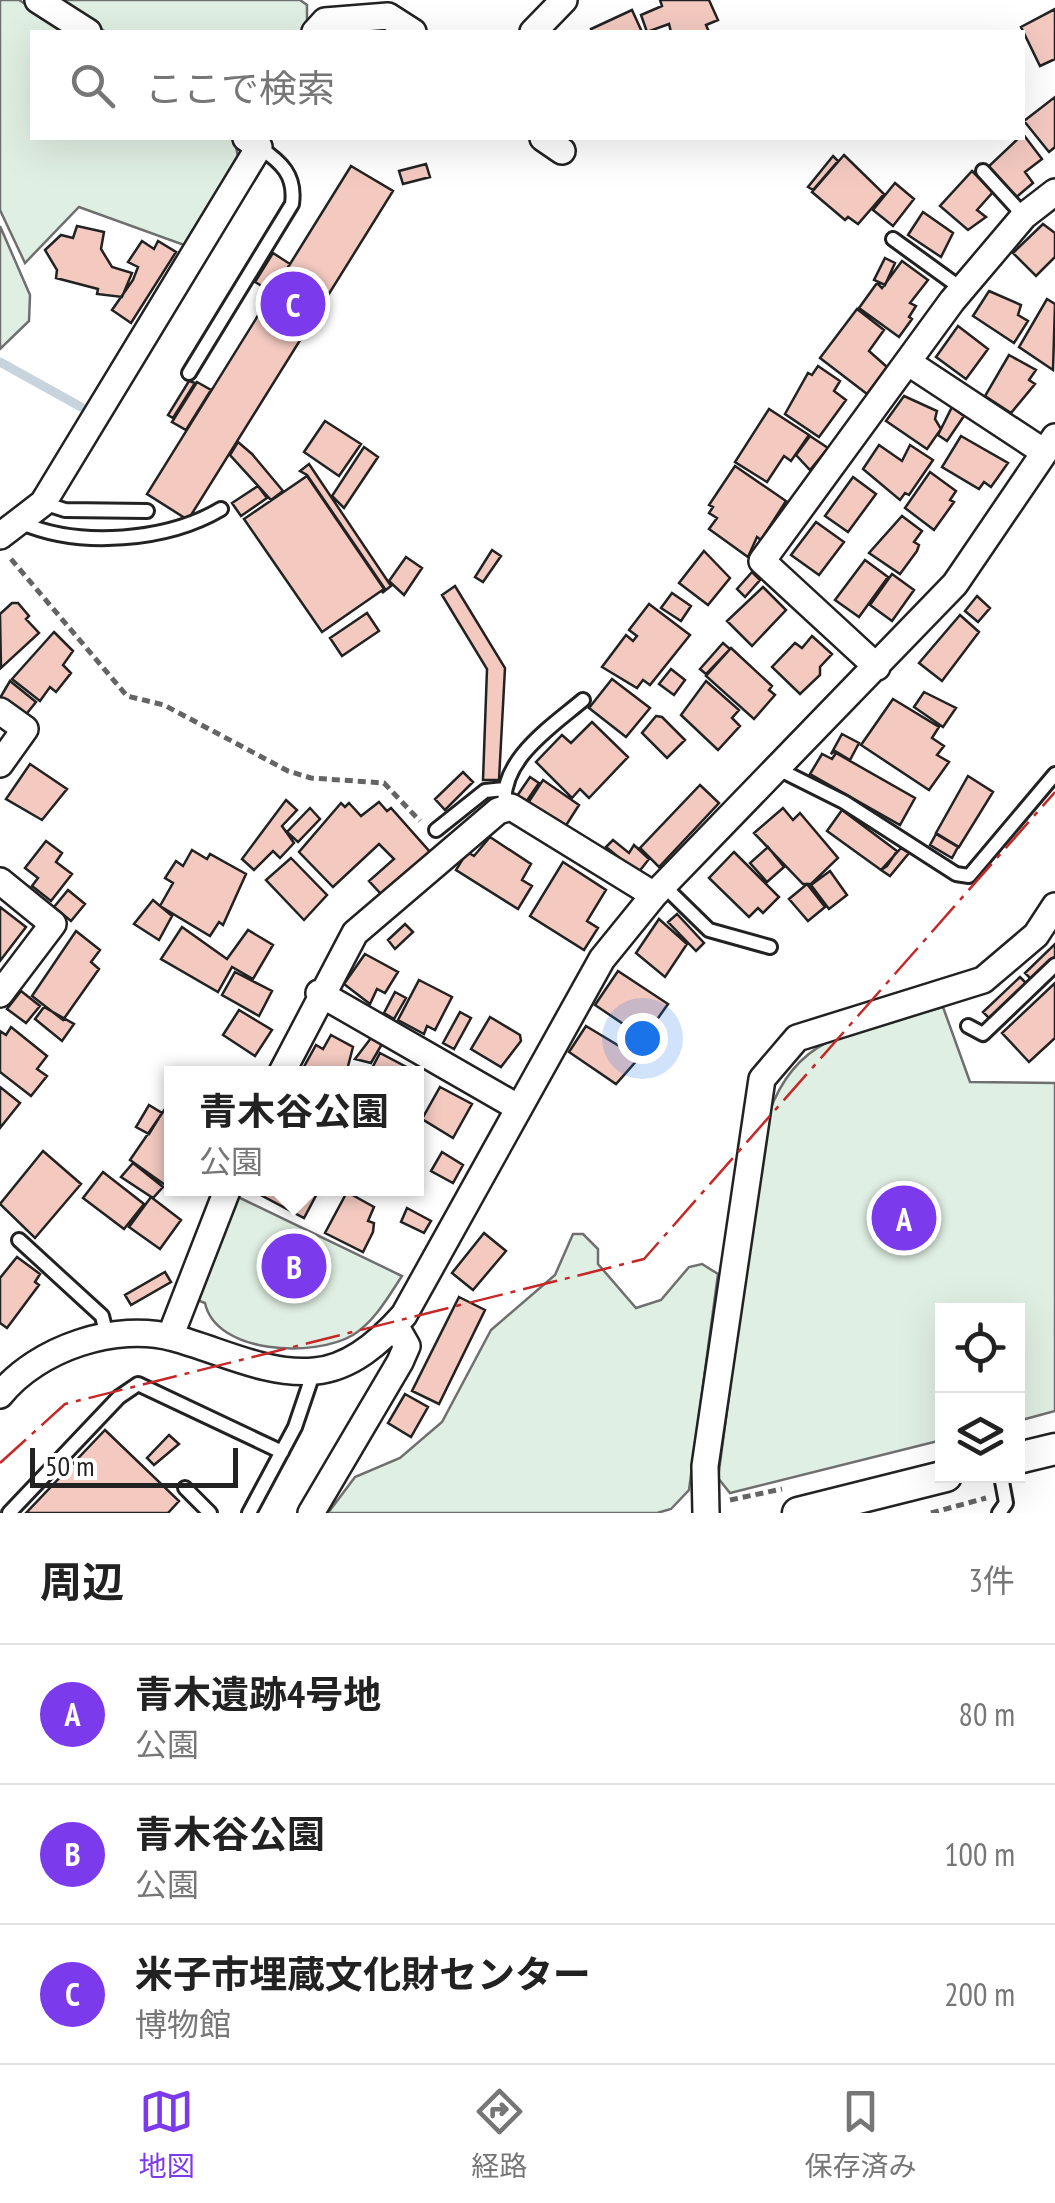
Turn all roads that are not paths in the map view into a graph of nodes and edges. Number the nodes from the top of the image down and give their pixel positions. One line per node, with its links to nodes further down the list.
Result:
1 (38, 0): 4 (street)
2 (564, 0): 7 (street)
3 (387, 8): 5 (street); 6 (street)
4 (85, 30)
5 (317, 30)
6 (411, 30)
7 (534, 30)
8 (256, 141): 15 (lane); 17 (street)
9 (983, 171): 11 (lane)
10 (1055, 192): 11 (street)
11 (1024, 216): 13 (street)
12 (892, 239): 13 (lane)
13 (962, 289): 14 (street)
14 (908, 363): 16 (street); 21 (street)
15 (189, 372)
16 (1050, 445): 21 (street)
17 (43, 503): 19 (lane); 20 (street)
18 (221, 509): 20 (lane)
19 (146, 512)
20 (9, 538)
21 (877, 667): 25 (street)
22 (582, 700): 27 (lane)
23 (0, 711): 24 (street)
24 (0, 764)
25 (778, 770): 26 (lane); 30 (street)
26 (1055, 774)
27 (505, 799): 28 (lane); 30 (street); 34 (street)
28 (436, 830)
29 (0, 882): 35 (street)
30 (659, 891): 32 (lane); 38 (street)
31 (1055, 906): 56 (street)
32 (770, 947)
33 (1055, 965): 36 (lane)
34 (320, 993): 37 (street); 38 (street)
35 (0, 994)
36 (968, 1026)
37 (285, 1066)
38 (519, 1108): 41 (street)
39 (225, 1196): 43 (street)
40 (19, 1240): 42 (lane)
41 (395, 1324): 44 (street); 55 (street)
42 (107, 1336): 43 (street); 45 (street)
43 (170, 1336): 44 (street)
44 (314, 1371): 47 (lane)
45 (0, 1394)
46 (1055, 1449): 48 (street)
47 (282, 1452): 52 (lane); 54 (lane)
48 (1025, 1456)
49 (935, 1479): 57 (street)
50 (1002, 1483): 58 (lane)
51 (185, 1488): 53 (lane)
52 (9, 1513)
53 (210, 1513)
54 (248, 1513)
55 (312, 1513)
56 (706, 1513)
57 (798, 1513)
58 (999, 1513)

